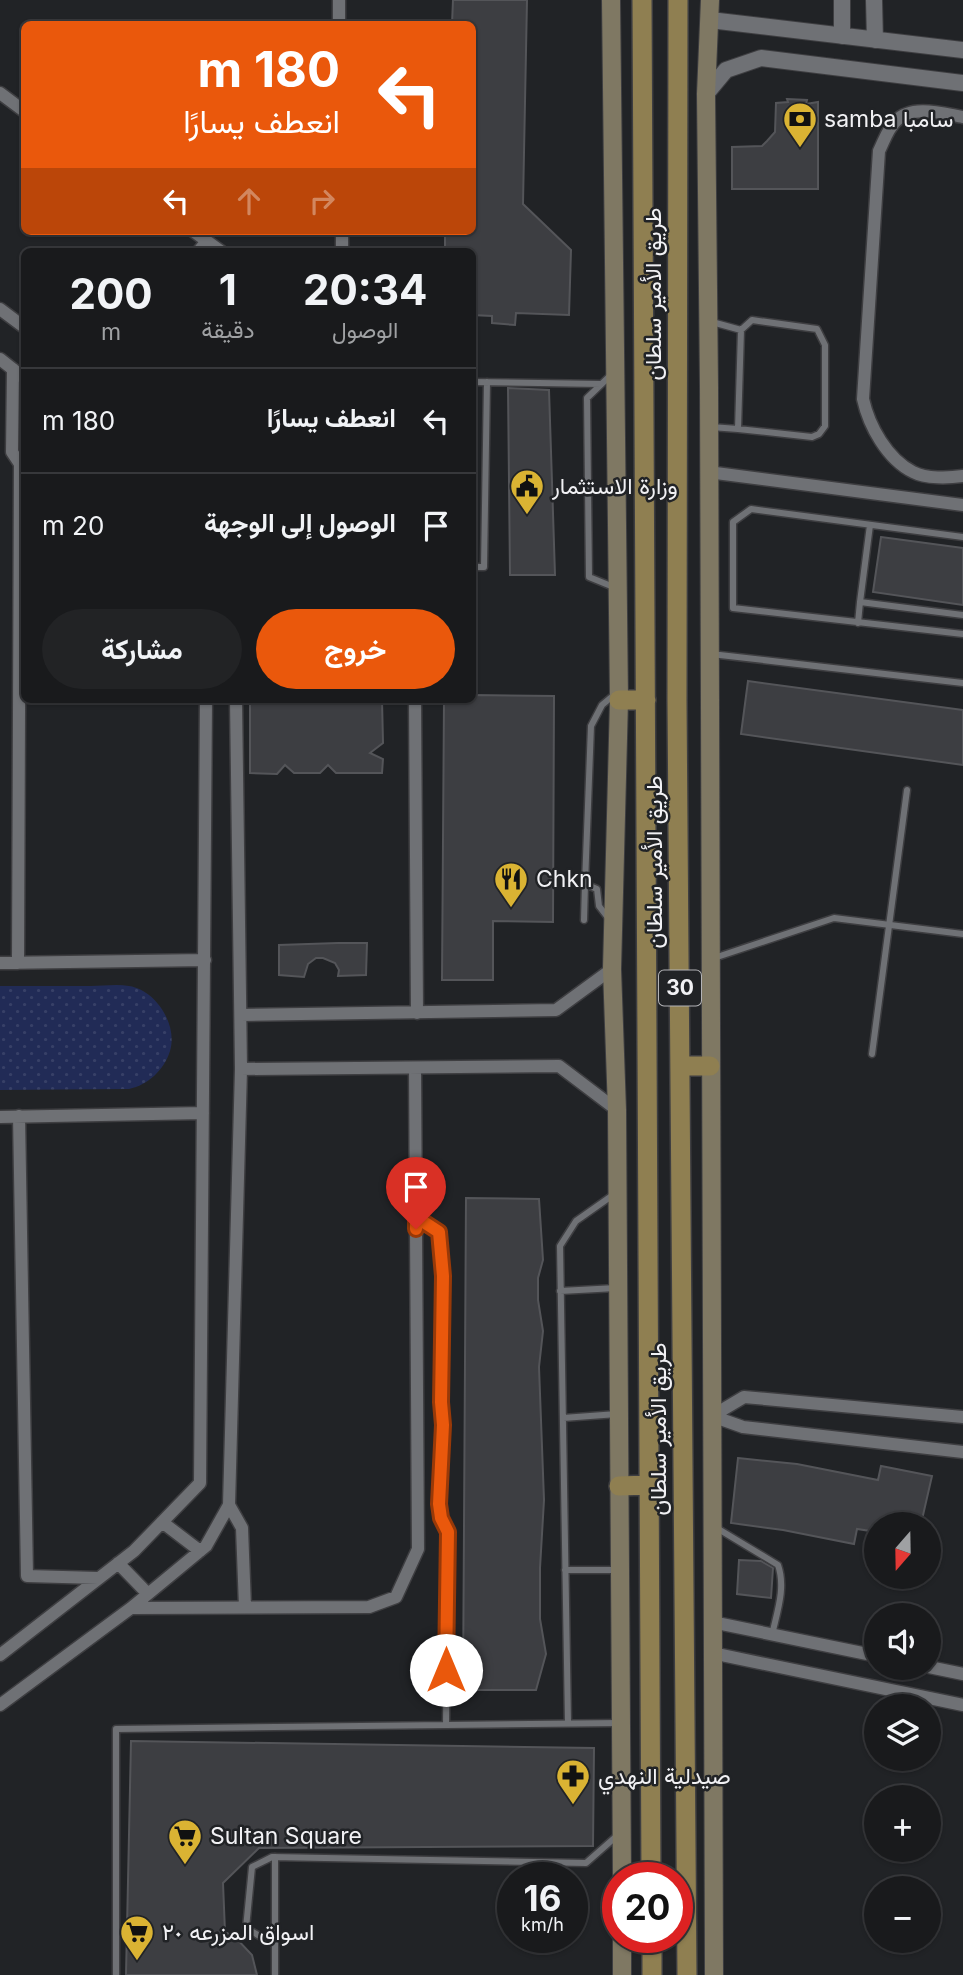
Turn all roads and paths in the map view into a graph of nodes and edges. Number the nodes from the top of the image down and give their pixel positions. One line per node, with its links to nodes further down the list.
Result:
1 (339, 0): 9 (street)
2 (611, 0): 28 (main road)
3 (642, 0): 51 (main road, طريق الأمير سلطان / 30)
4 (678, 0): 69 (main road, طريق الأمير سلطان / 30)
5 (710, 0): 8 (main road)
6 (842, 0): 10 (street)
7 (874, 0): 11 (street)
8 (710, 20): 10 (street); 15 (main road)
9 (340, 21)
10 (842, 36): 11 (street)
11 (875, 40): 12 (street)
12 (963, 50)
13 (963, 83): 15 (street)
14 (0, 93): 16 (street)
15 (706, 94): 23 (main road)
16 (21, 109)
17 (963, 117): 37 (street)
18 (199, 235): 19 (street)
19 (207, 241): 20 (street); 21 (street)
20 (201, 248)
21 (217, 248)
22 (0, 309): 24 (street)
23 (708, 321): 25 (lane); 33 (main road)
24 (21, 325)
25 (741, 330): 34 (lane); 34 (lane)
26 (0, 359): 27 (street)
27 (13, 369): 29 (street); 35 (street)
28 (615, 370): 32 (lane); 42 (main road)
29 (21, 376)
30 (476, 382): 31 (lane)
31 (488, 382): 32 (lane); 41 (lane)
32 (601, 384): 42 (lane)
33 (709, 427): 34 (lane); 36 (main road)
34 (738, 429)
35 (21, 463)
36 (708, 472): 38 (street); 48 (main road)
37 (963, 476)
38 (963, 505)
39 (870, 525): 40 (lane); 43 (lane); 45 (lane)
40 (963, 537)
41 (476, 567)
42 (618, 589): 50 (main road)
43 (860, 602): 44 (lane); 45 (lane)
44 (963, 615)
45 (858, 623): 47 (lane)
46 (21, 630): 63 (street)
47 (963, 634)
48 (709, 654): 49 (lane); 61 (main road)
49 (963, 683)
50 (619, 696): 51 (main road); 56 (lane); 58 (main road)
51 (646, 700): 86 (main road, طريق الأمير سلطان / 30)
52 (206, 703): 62 (street)
53 (236, 703): 67 (street)
54 (415, 703): 66 (street)
55 (907, 790): 59 (lane)
56 (585, 884): 57 (lane); 58 (lane)
57 (584, 920)
58 (613, 923): 65 (main road)
59 (889, 924): 60 (lane); 61 (lane); 68 (lane)
60 (963, 934)
61 (710, 959): 70 (main road)
62 (205, 960): 63 (street); 74 (street)
63 (19, 962): 64 (street)
64 (0, 963)
65 (612, 969): 66 (street); 73 (main road)
66 (417, 1013): 67 (street)
67 (241, 1015): 72 (street)
68 (872, 1054)
69 (680, 1066): 70 (main road); 122 (main road, طريق الأمير سلطان / 30)
70 (710, 1066): 82 (main road)
71 (415, 1068): 72 (street); 73 (street); 78 (street)
72 (241, 1069): 88 (street)
73 (617, 1110): 77 (main road)
74 (203, 1113): 75 (street); 89 (street)
75 (19, 1116): 76 (street); 95 (street)
76 (0, 1117)
77 (618, 1192): 79 (main road); 80 (lane)
78 (416, 1217): 97 (street); 110 (lane)
79 (618, 1288): 80 (lane); 81 (main road)
80 (560, 1291): 84 (lane)
81 (619, 1414): 84 (lane); 87 (main road)
82 (712, 1416): 83 (street); 85 (street); 90 (main road)
83 (963, 1416)
84 (563, 1418): 93 (lane)
85 (963, 1452)
86 (649, 1485): 87 (main road); 114 (main road, طريق الأمير سلطان / 30)
87 (620, 1486): 94 (main road)
88 (229, 1505): 91 (street); 97 (street)
89 (162, 1522): 91 (street); 92 (street)
90 (712, 1526): 99 (main road); 100 (lane)
91 (200, 1551): 96 (street)
92 (118, 1563): 95 (street); 96 (street)
93 (565, 1570): 94 (lane); 108 (lane)
94 (620, 1570): 109 (main road)
95 (98, 1578): 103 (street)
96 (148, 1594): 98 (street)
97 (245, 1607): 98 (street)
98 (131, 1608): 106 (street)
99 (712, 1622): 100 (street); 101 (main road)
100 (772, 1634): 102 (street)
101 (712, 1653): 107 (street); 123 (main road)
102 (864, 1653)
103 (0, 1655)
104 (941, 1669): 105 (street)
105 (963, 1674)
106 (0, 1705)
107 (963, 1705)
108 (568, 1723): 109 (lane); 110 (lane)
109 (621, 1723): 111 (main road)
110 (446, 1725): 118 (lane)
111 (621, 1832): 112 (lane); 113 (main road)
112 (275, 1857): 115 (lane); 115 (lane)
113 (622, 1862)
114 (651, 1862)
115 (275, 1944): 119 (lane)
116 (622, 1953): 120 (main road)
117 (652, 1953): 121 (main road)
118 (116, 1975)
119 (275, 1975)
120 (622, 1975)
121 (652, 1975)
122 (687, 1975)
123 (714, 1975)

